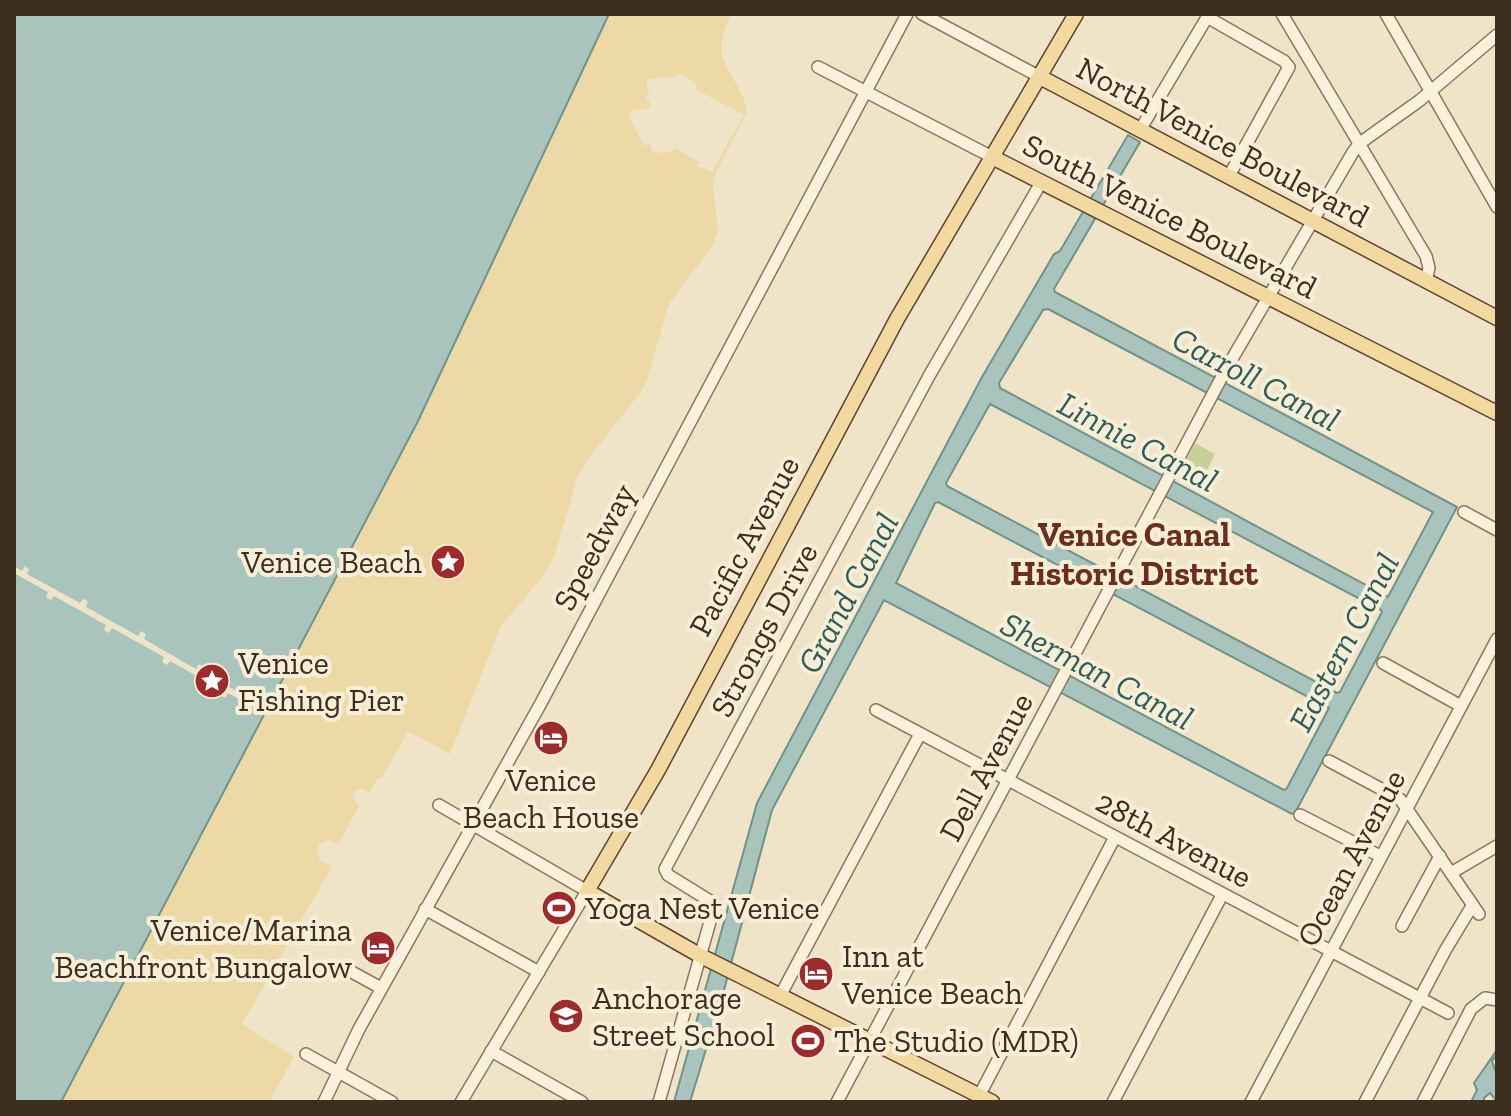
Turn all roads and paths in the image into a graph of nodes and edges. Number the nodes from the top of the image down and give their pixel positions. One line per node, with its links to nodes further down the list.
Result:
1 (907, 14): 10 (street, Speedway)
2 (922, 14): 9 (street, North Venice Boulevard)
3 (1076, 14): 9 (main road, Pacific Avenue)
4 (1282, 14): 13 (street)
5 (1386, 14): 11 (street)
6 (1208, 16): 12 (street); 15 (street)
7 (1497, 35): 11 (street)
8 (818, 67): 10 (street, South Venice Boulevard)
9 (1040, 77): 12 (main road, North Venice Boulevard); 14 (main road, Pacific Avenue)
10 (866, 91): 14 (street, South Venice Boulevard); 37 (street, Speedway)
11 (1430, 92): 13 (street); 17 (street)
12 (1140, 130): 15 (main road, North Venice Boulevard)
13 (1360, 143): 18 (street, Dell Avenue); 19 (street)
14 (992, 157): 16 (main road, South Venice Boulevard); 43 (main road, Pacific Avenue)
15 (1229, 176): 18 (main road, North Venice Boulevard)
16 (1042, 181): 22 (main road, South Venice Boulevard); 48 (street, Strongs Drive)
17 (1497, 207)
18 (1312, 221): 20 (main road, North Venice Boulevard); 22 (street, Dell Avenue)
19 (1419, 245): 20 (street); 21 (street)
20 (1408, 272): 21 (main road, North Venice Boulevard)
21 (1426, 281): 23 (main road, North Venice Boulevard)
22 (1267, 297): 24 (main road, South Venice Boulevard); 33 (street, Dell Avenue)
23 (1497, 318)
24 (1497, 413)
25 (1464, 512): 26 (street)
26 (1497, 530)
27 (1497, 639): 29 (street, Ocean Avenue)
28 (1383, 663): 29 (street)
29 (1461, 706): 35 (street, Ocean Avenue)
30 (876, 710): 31 (street, 28th Avenue)
31 (920, 734): 33 (street, 28th Avenue); 52 (street)
32 (1329, 761): 35 (street)
33 (1008, 780): 38 (street, 28th Avenue); 56 (street, Dell Avenue)
34 (439, 805): 37 (street)
35 (1408, 808): 40 (street, Ocean Avenue); 41 (street)
36 (1300, 815): 40 (street)
37 (472, 824): 43 (street); 45 (street, Speedway)
38 (1115, 837): 44 (street, 28th Avenue); 60 (street)
39 (1497, 846): 42 (street)
40 (1380, 856): 47 (street, Ocean Avenue)
41 (1440, 856): 42 (street); 46 (street)
42 (1451, 873): 53 (street)
43 (587, 891): 48 (main road); 50 (street, Pacific Avenue)
44 (1222, 895): 47 (street, 28th Avenue); 67 (street)
45 (425, 909): 50 (street); 51 (street, Speedway)
46 (1402, 926)
47 (1331, 951): 53 (street, 28th Avenue); 68 (street, Ocean Avenue)
48 (705, 958): 52 (main road); 65 (street, Strongs Drive)
49 (350, 971): 51 (street)
50 (539, 972): 57 (street, Pacific Avenue)
51 (381, 988): 59 (street, Speedway)
52 (780, 996): 56 (main road)
53 (1420, 998): 55 (street, 28th Avenue); 69 (street)
54 (1497, 1000): 70 (street)
55 (1448, 1013)
56 (869, 1040): 60 (main road); 66 (street, Dell Avenue)
57 (491, 1051): 63 (street, Pacific Avenue); 64 (street)
58 (306, 1054): 59 (street)
59 (337, 1071): 61 (street, Speedway); 62 (street)
60 (986, 1099)
61 (324, 1102)
62 (392, 1102)
63 (461, 1102)
64 (582, 1102)
65 (659, 1102)
66 (837, 1102)
67 (1113, 1102)
68 (1251, 1102)
69 (1365, 1102)
70 (1423, 1102)

